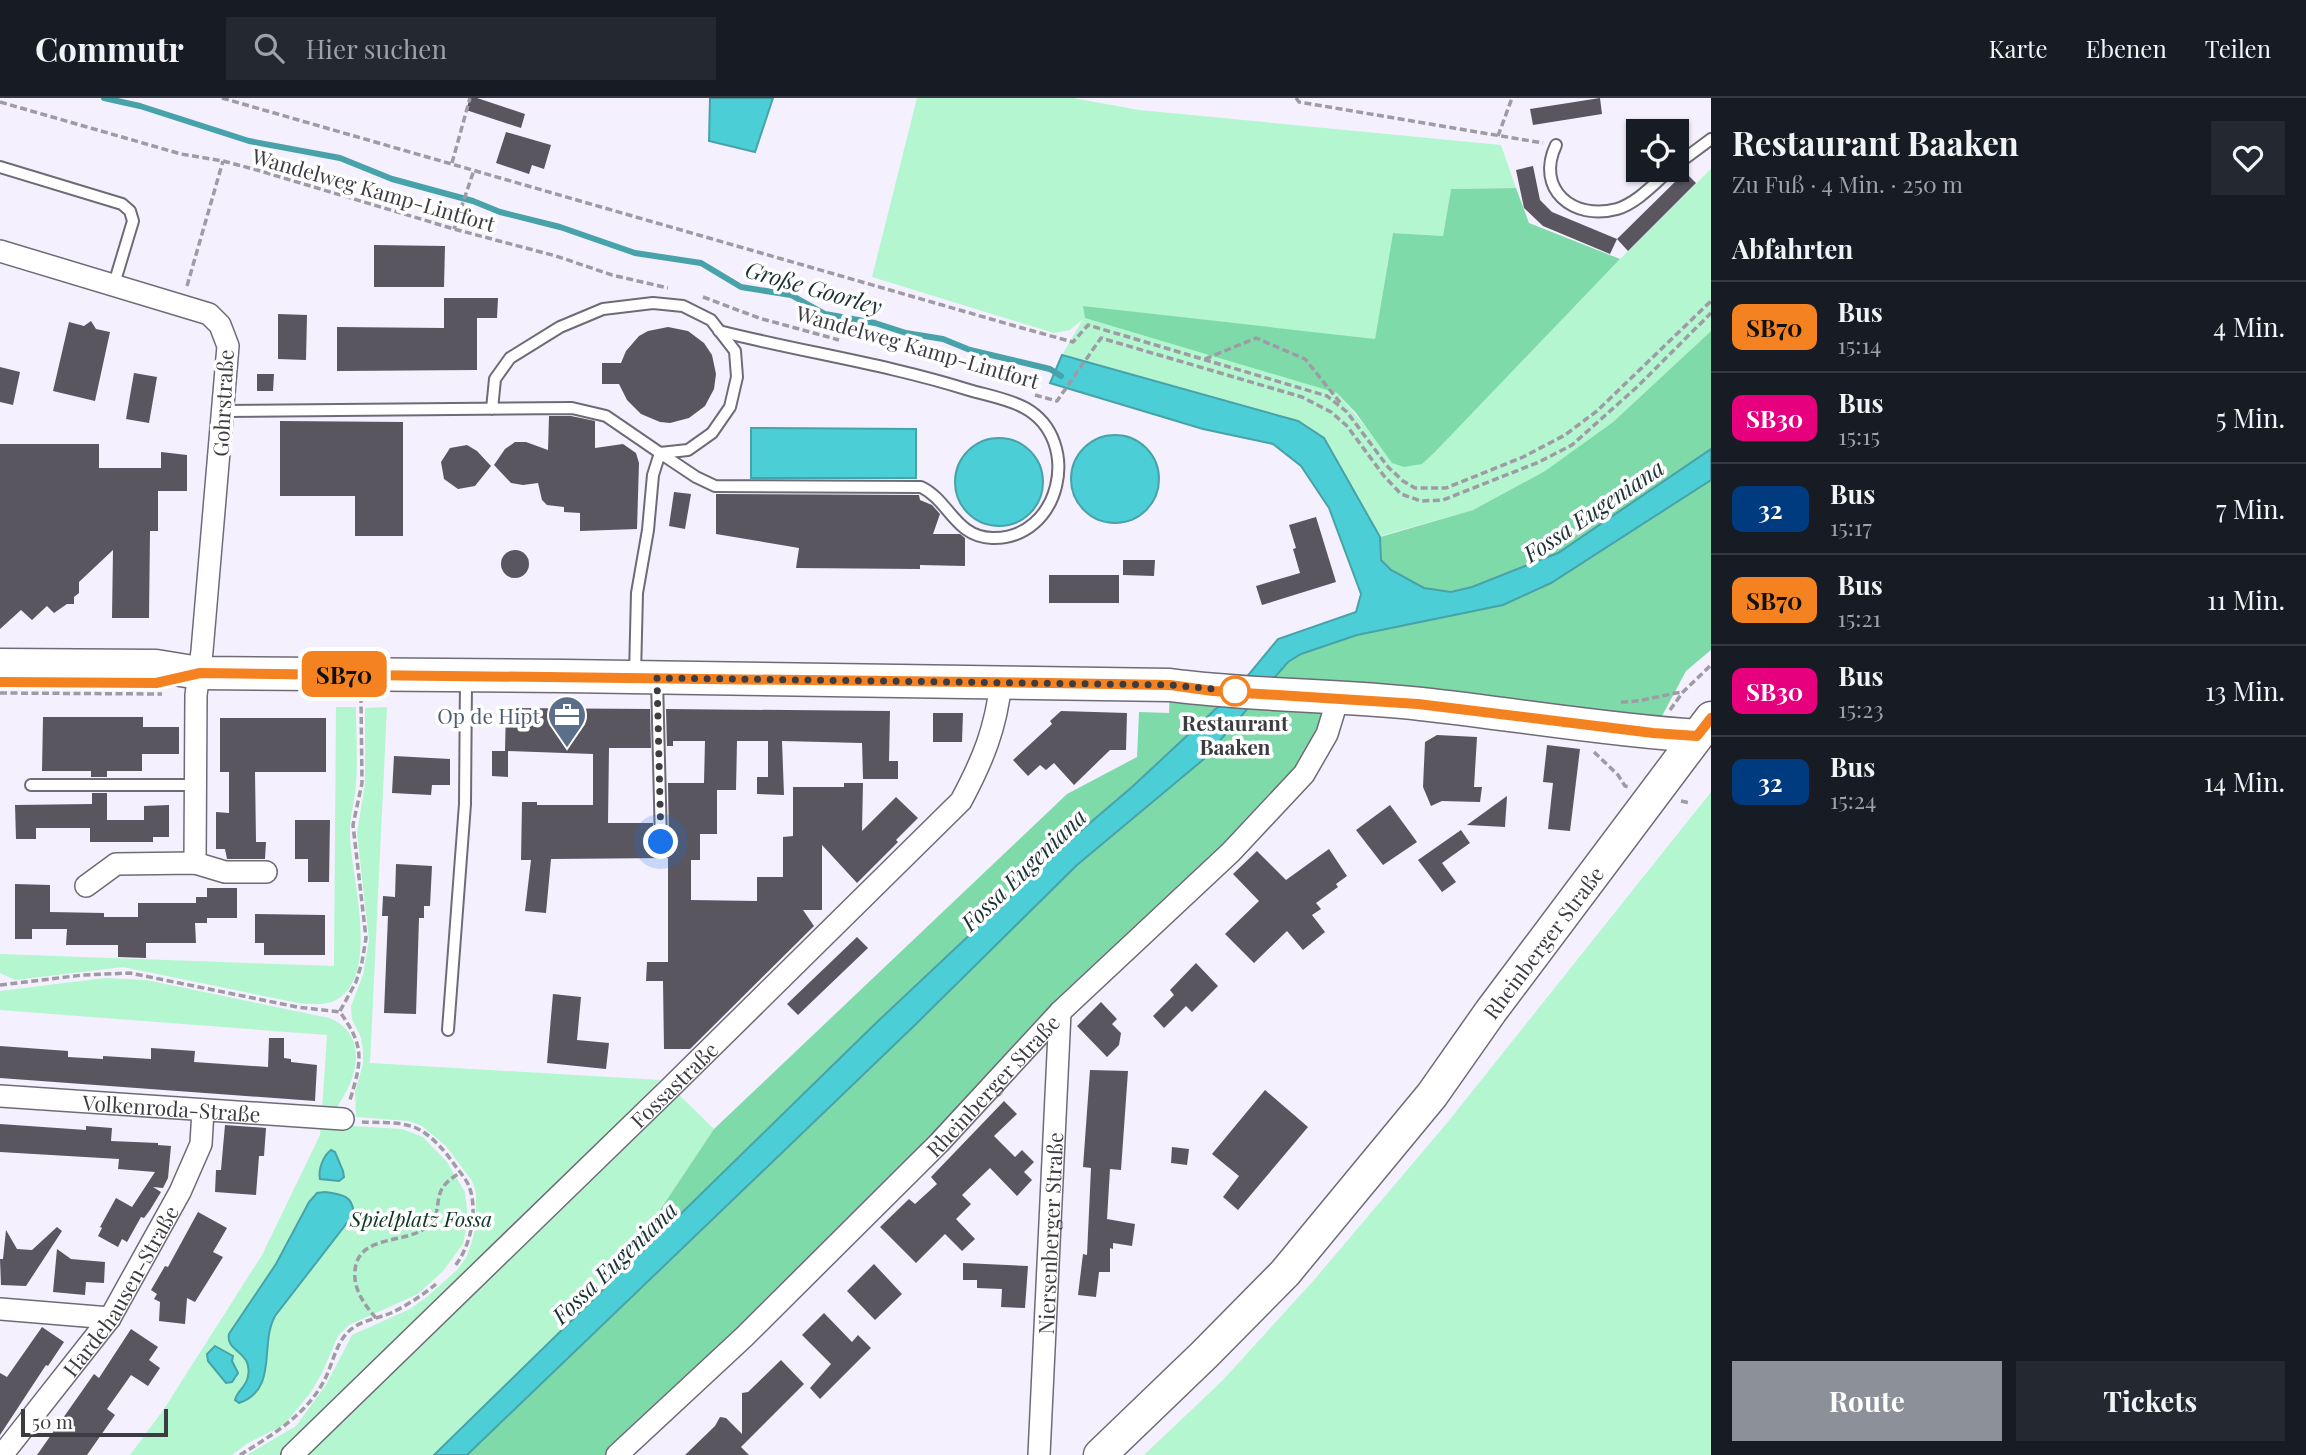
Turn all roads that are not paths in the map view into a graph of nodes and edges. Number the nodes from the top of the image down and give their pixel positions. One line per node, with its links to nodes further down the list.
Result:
1 (1711, 139): 3 (lane)
2 (1556, 145): 5 (lane)
3 (1689, 155)
4 (0, 167): 7 (lane)
5 (1655, 182)
6 (0, 251): 7 (street, Gohrstraße)
7 (114, 284): 10 (street, Gohrstraße)
8 (719, 331): 9 (lane); 11 (lane); 11 (lane)
9 (492, 409): 10 (lane); 11 (lane)
10 (224, 411): 13 (street, Gohrstraße)
11 (660, 453): 15 (lane)
12 (0, 665): 13 (main road)
13 (200, 673): 14 (main road); 16 (main road); 21 (street, Gohrstraße)
14 (466, 676): 15 (main road); 27 (lane)
15 (646, 678): 17 (main road); 22 (lane)
16 (0, 682)
17 (1001, 682): 18 (main road); 34 (street, Fossastraße)
18 (1338, 698): 19 (main road); 26 (street, Rheinberger Straße)
19 (1704, 727): 37 (main road, Rheinberger Straße)
20 (31, 785): 21 (lane)
21 (195, 785): 23 (street, Gohrstraße)
22 (661, 842)
23 (194, 863): 24 (street); 25 (street)
24 (266, 872)
25 (86, 886)
26 (1060, 1012): 35 (street, Rheinberger Straße); 36 (street, Niersenberger Straße)
27 (448, 1030)
28 (0, 1096): 29 (street, Volkenroda-Straße)
29 (203, 1110): 30 (street, Volkenroda-Straße); 32 (street, Hardehausen-Straße)
30 (343, 1119)
31 (0, 1309): 32 (street)
32 (110, 1318): 33 (street, Hardehausen-Straße)
33 (2, 1455)
34 (292, 1455)
35 (617, 1455)
36 (1039, 1455)
37 (1100, 1455)

